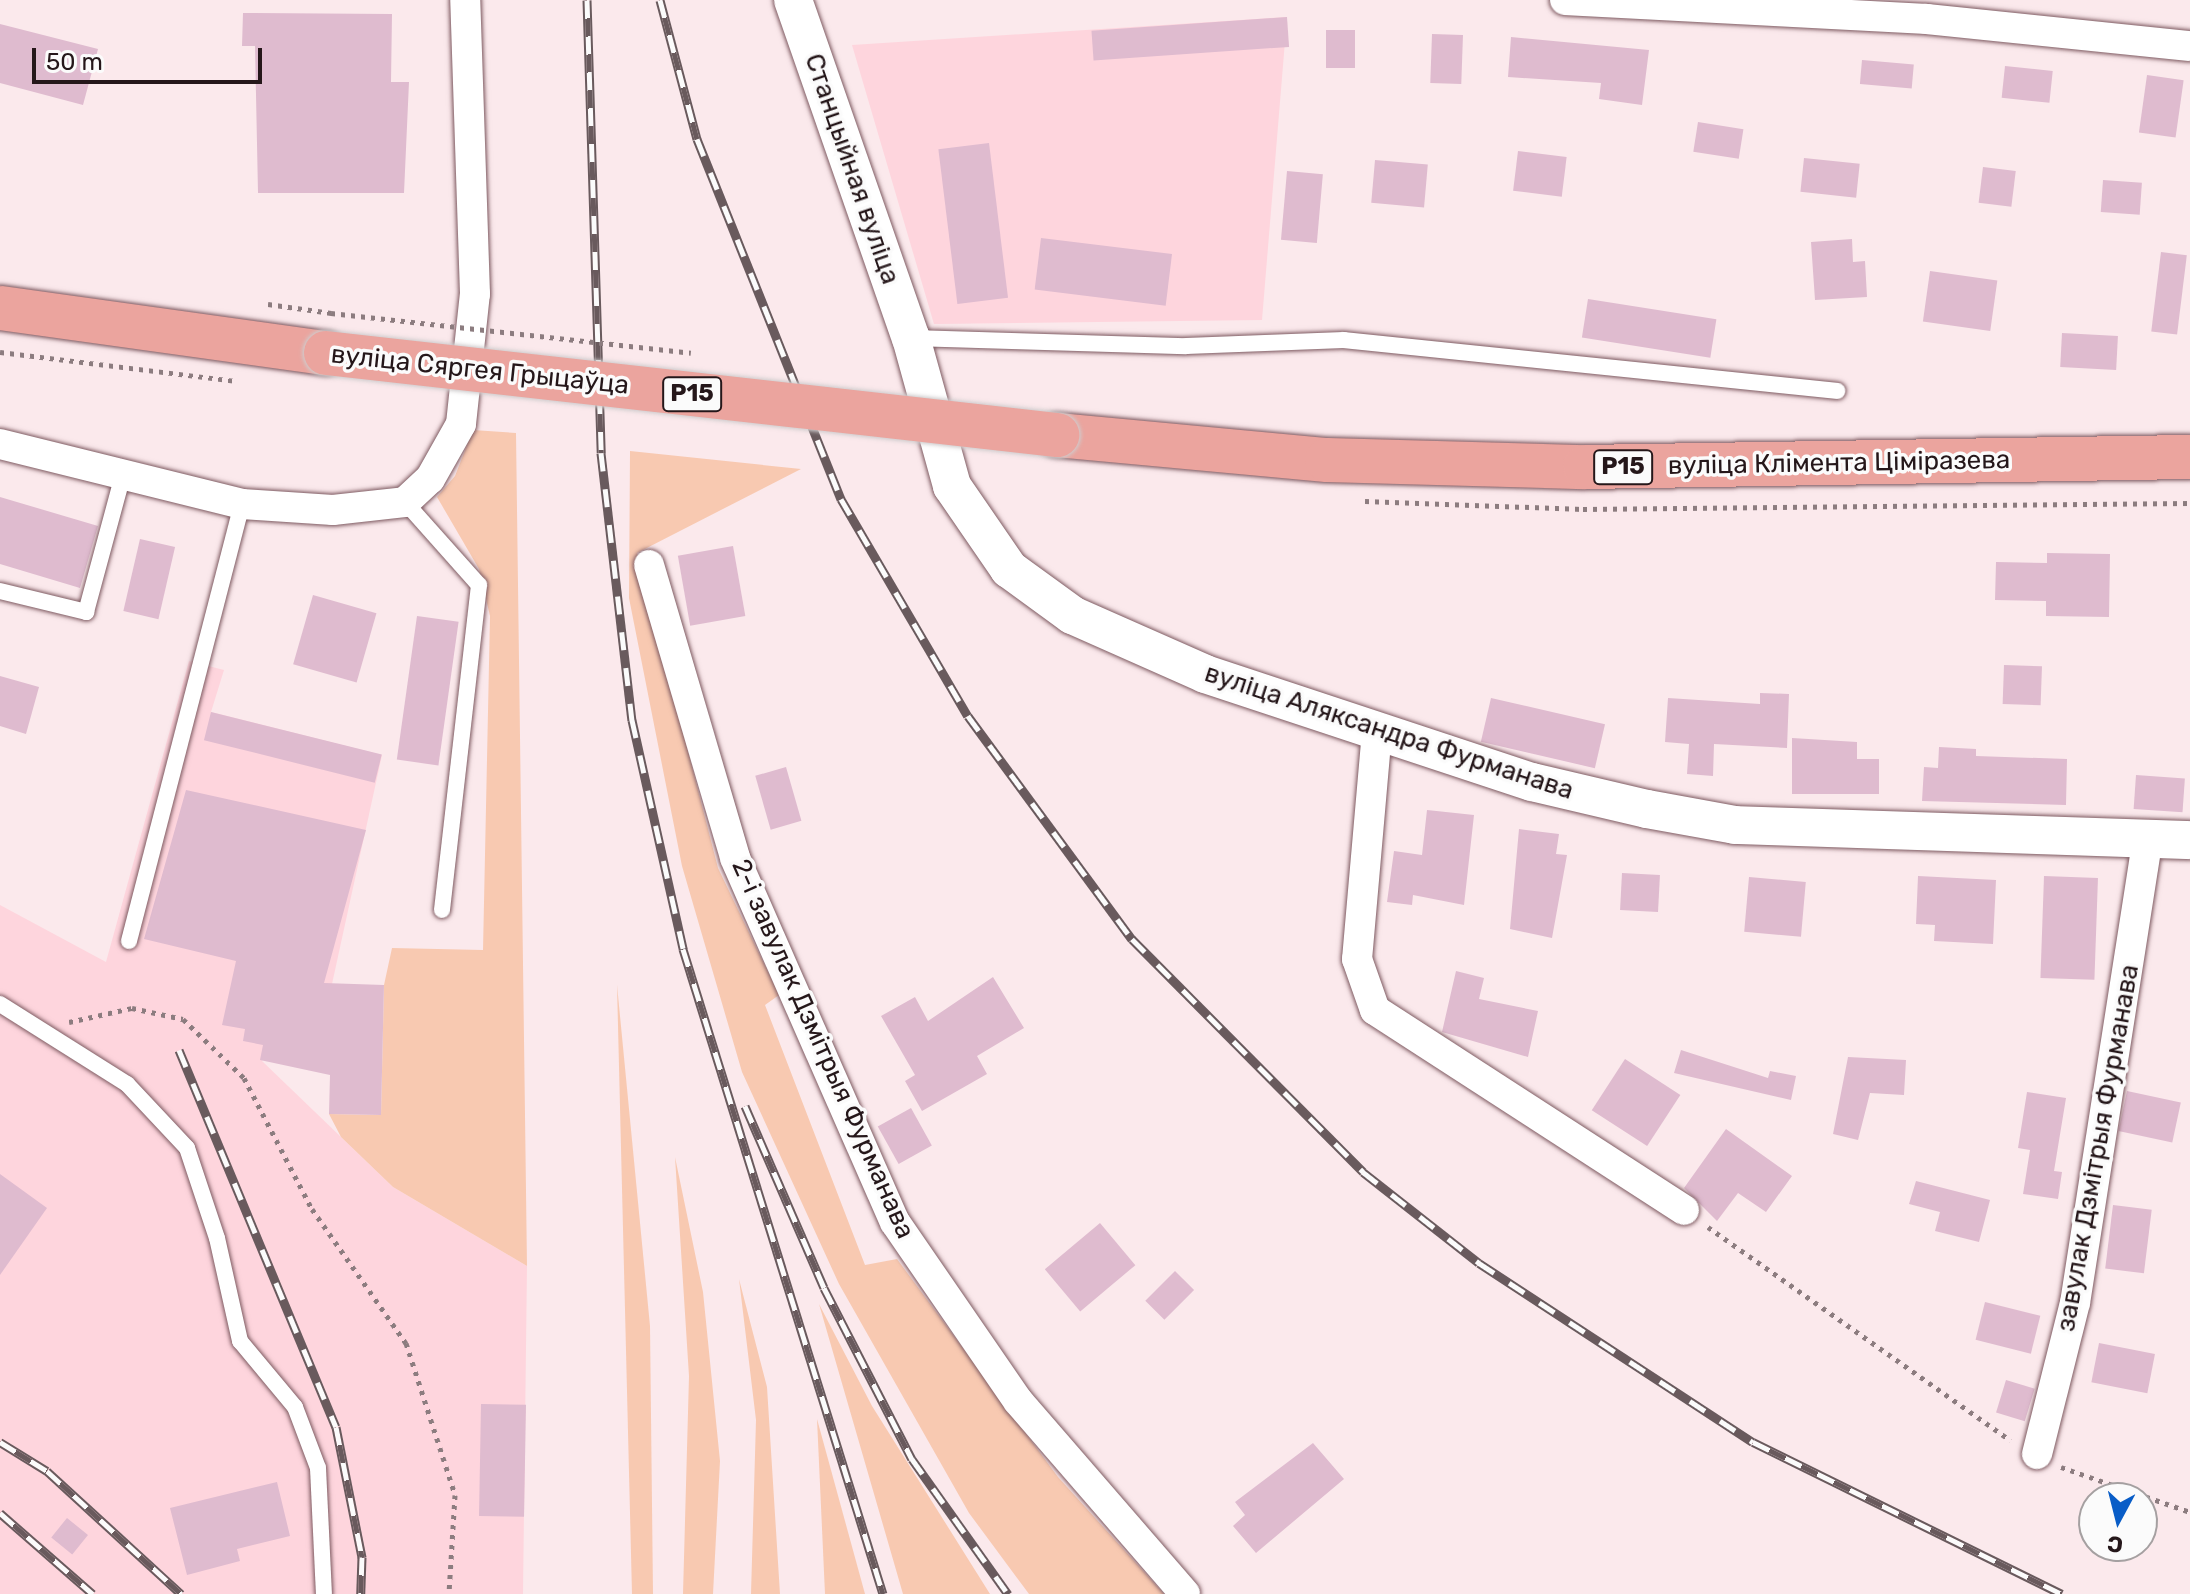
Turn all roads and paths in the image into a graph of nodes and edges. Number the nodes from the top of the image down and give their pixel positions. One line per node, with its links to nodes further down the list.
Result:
1 (465, 0): 14 (street)
2 (793, 0): 6 (street, Станцыйная вуліца)
3 (1565, 0): 4 (street)
4 (2190, 46)
5 (0, 308): 10 (main road, вуліца Сяргея Грыцаўца / Р15, bridge)
6 (911, 338): 9 (lane); 18 (street, вуліца Аляксандра Фурманава)
7 (0, 352): 8 (path)
8 (250, 383)
9 (1837, 391)
10 (1057, 435): 12 (main road, вуліца Клімента Ціміразева / Р15)
11 (0, 444): 13 (street)
12 (2190, 457)
13 (123, 475): 15 (street); 17 (lane)
14 (405, 502): 15 (street); 21 (lane)
15 (242, 504): 22 (lane)
16 (649, 565): 30 (street, 2-і завулак Дзмітрыя Фурманава)
17 (0, 591)
18 (1377, 731): 19 (street, вуліца Аляксандра Фурманава); 25 (street)
19 (2148, 839): 20 (street, вуліца Аляксандра Фурманава); 26 (street, завулак Дзмітрыя Фурманава)
20 (2190, 840)
21 (442, 910)
22 (129, 941)
23 (0, 1004): 24 (lane)
24 (41, 1028): 28 (lane); 29 (path)
25 (1684, 1210): 26 (path)
26 (2037, 1454): 27 (path)
27 (2190, 1512)
28 (324, 1594)
29 (449, 1594)
30 (1185, 1594)

